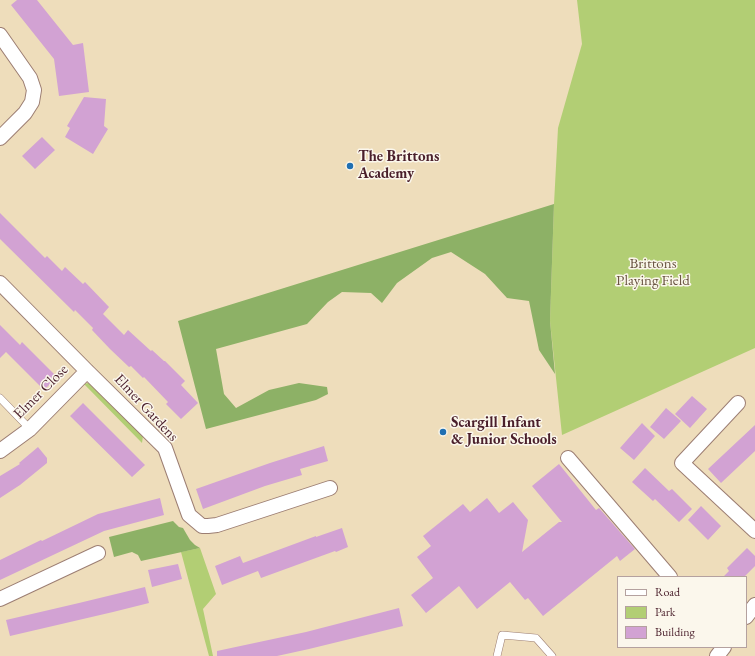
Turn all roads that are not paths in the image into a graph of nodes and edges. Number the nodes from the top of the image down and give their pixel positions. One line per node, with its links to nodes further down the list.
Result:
1 (0, 35): 2 (street)
2 (0, 138)
3 (0, 283): 4 (street, Elmer Gardens)
4 (87, 371): 7 (street, Elmer Close); 10 (street, Elmer Gardens)
5 (0, 398): 7 (lane)
6 (738, 404): 11 (street)
7 (30, 429): 8 (street, Elmer Close)
8 (0, 451)
9 (568, 458): 13 (street)
10 (330, 488)
11 (755, 531)
12 (98, 553): 14 (street)
13 (669, 576)
14 (0, 599)
15 (723, 648): 18 (street)
16 (497, 656): 17 (lane)
17 (552, 656)
18 (717, 656)

